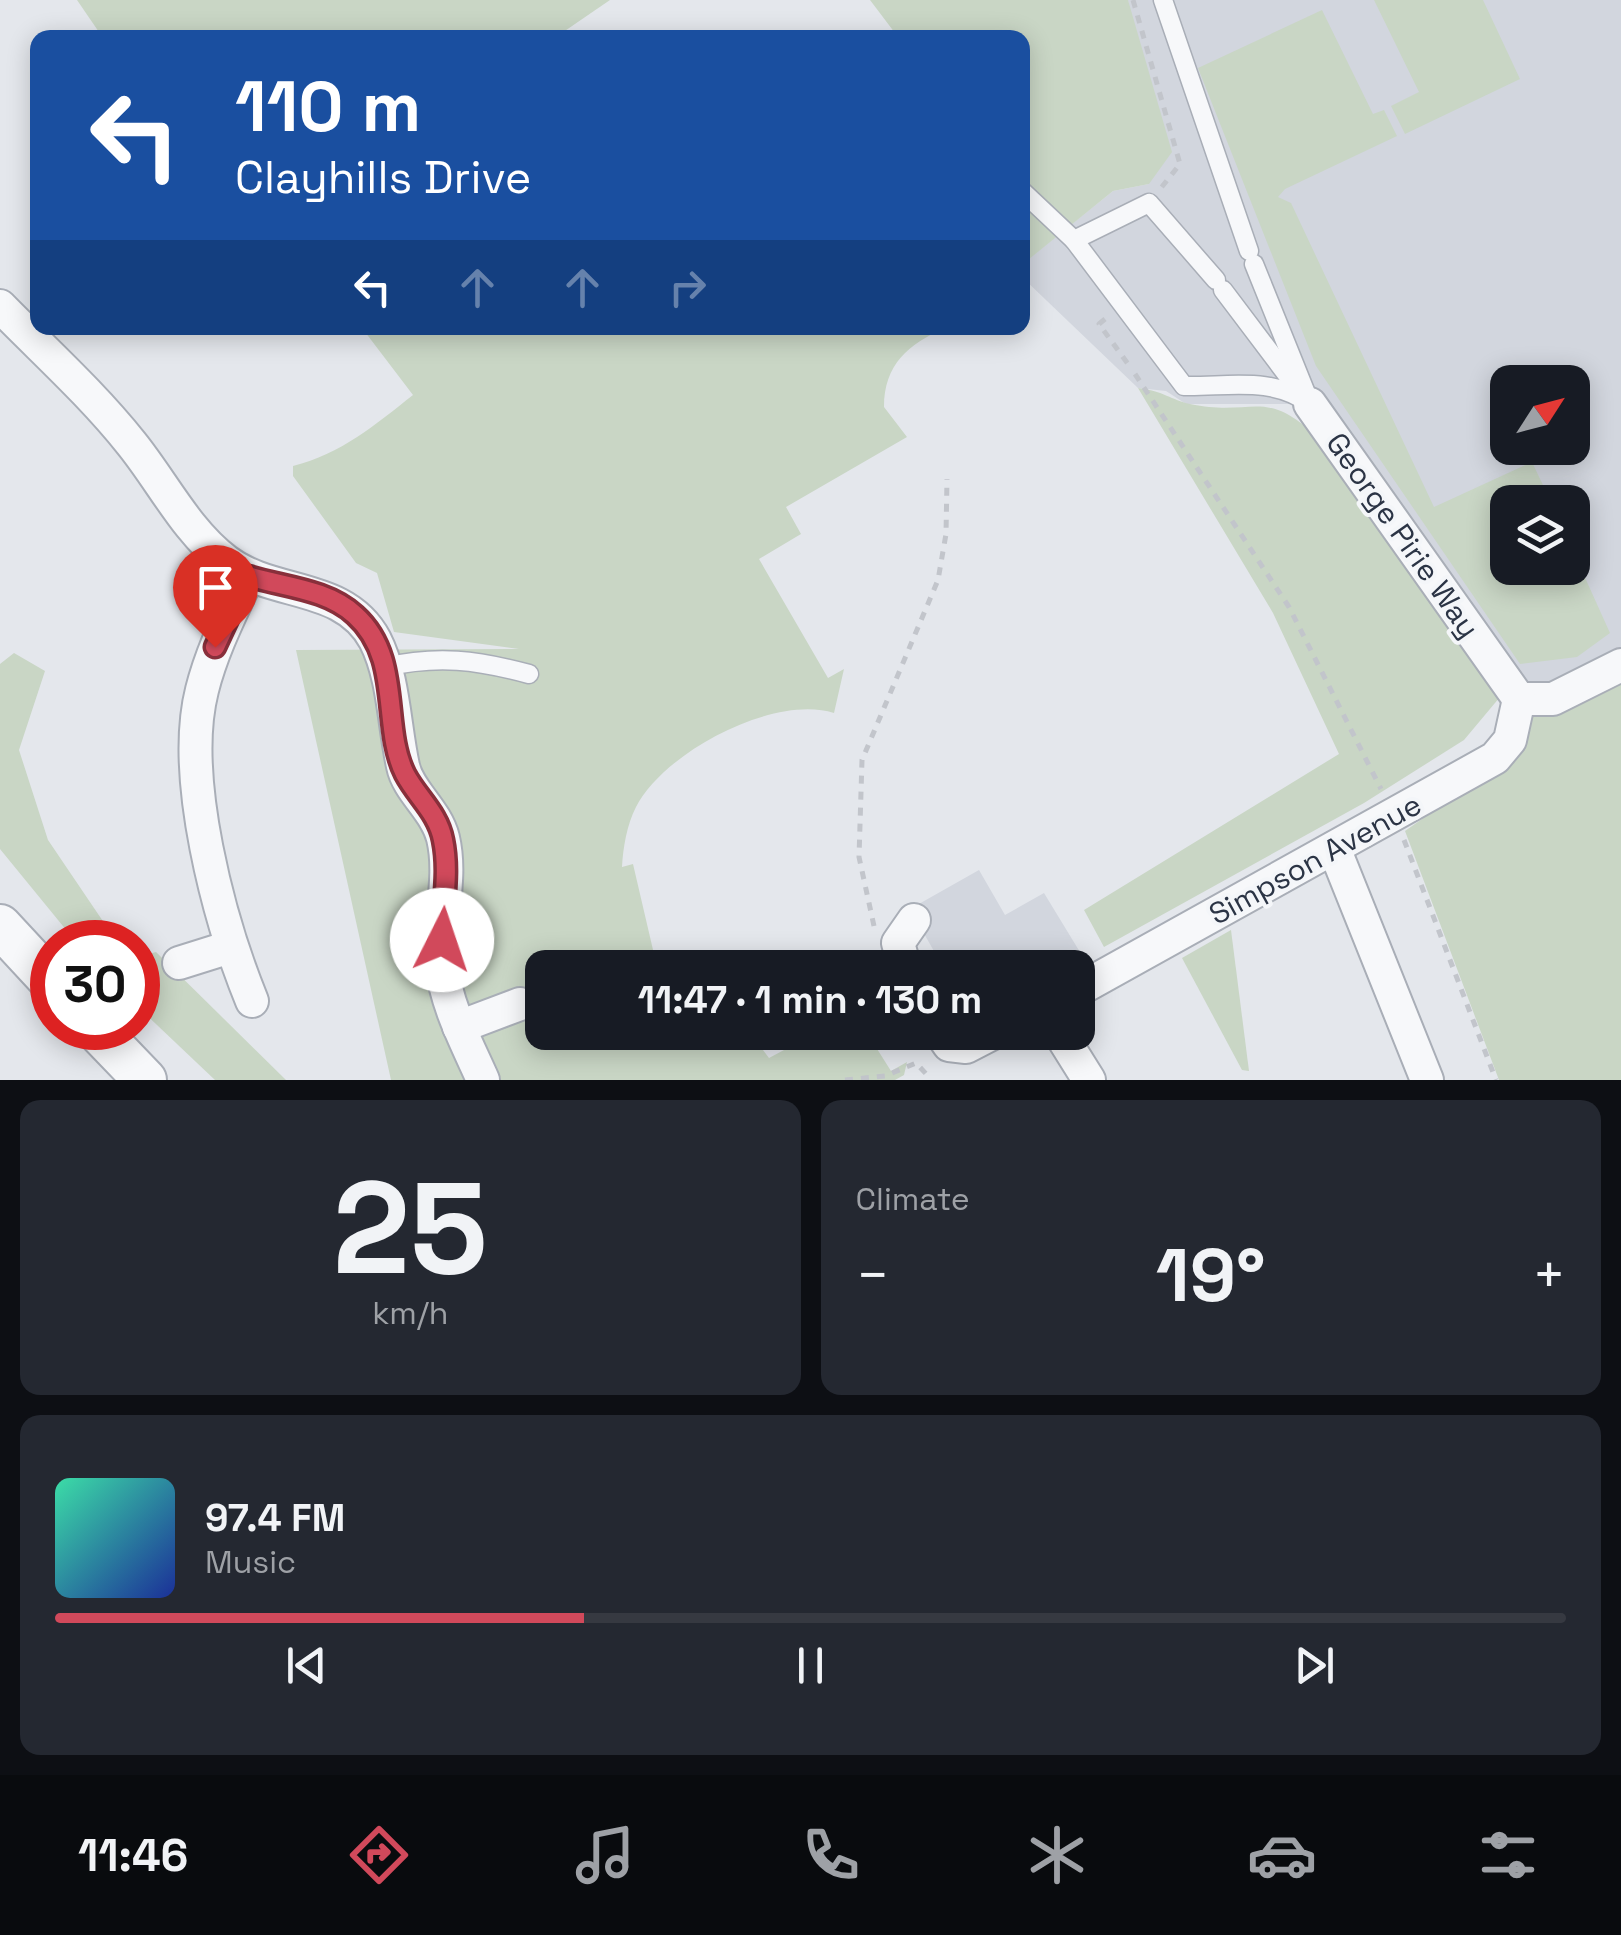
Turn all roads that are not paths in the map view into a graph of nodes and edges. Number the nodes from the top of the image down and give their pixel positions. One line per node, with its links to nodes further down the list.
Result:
1 (1162, 0): 5 (lane, George Pirie Way)
2 (1030, 199): 3 (lane)
3 (1074, 240): 5 (lane); 5 (lane)
4 (0, 306): 6 (street)
5 (1310, 404): 10 (street, George Pirie Way)
6 (248, 576): 8 (street); 14 (street)
7 (1621, 666): 10 (street)
8 (385, 667): 9 (lane); 21 (street)
9 (529, 674)
10 (1518, 699): 11 (street, Simpson Avenue)
11 (1334, 848): 18 (street, Simpson Avenue); 27 (street)
12 (914, 920): 15 (street)
13 (0, 926): 16 (street)
14 (230, 947): 17 (street); 19 (street)
15 (900, 950)
16 (30, 958)
17 (179, 963)
18 (1095, 981)
19 (252, 1001)
20 (525, 1003): 21 (street)
21 (459, 1027): 25 (street)
22 (116, 1050): 24 (street)
23 (1070, 1050): 26 (street)
24 (144, 1080)
25 (482, 1080)
26 (1089, 1080)
27 (1426, 1080)

